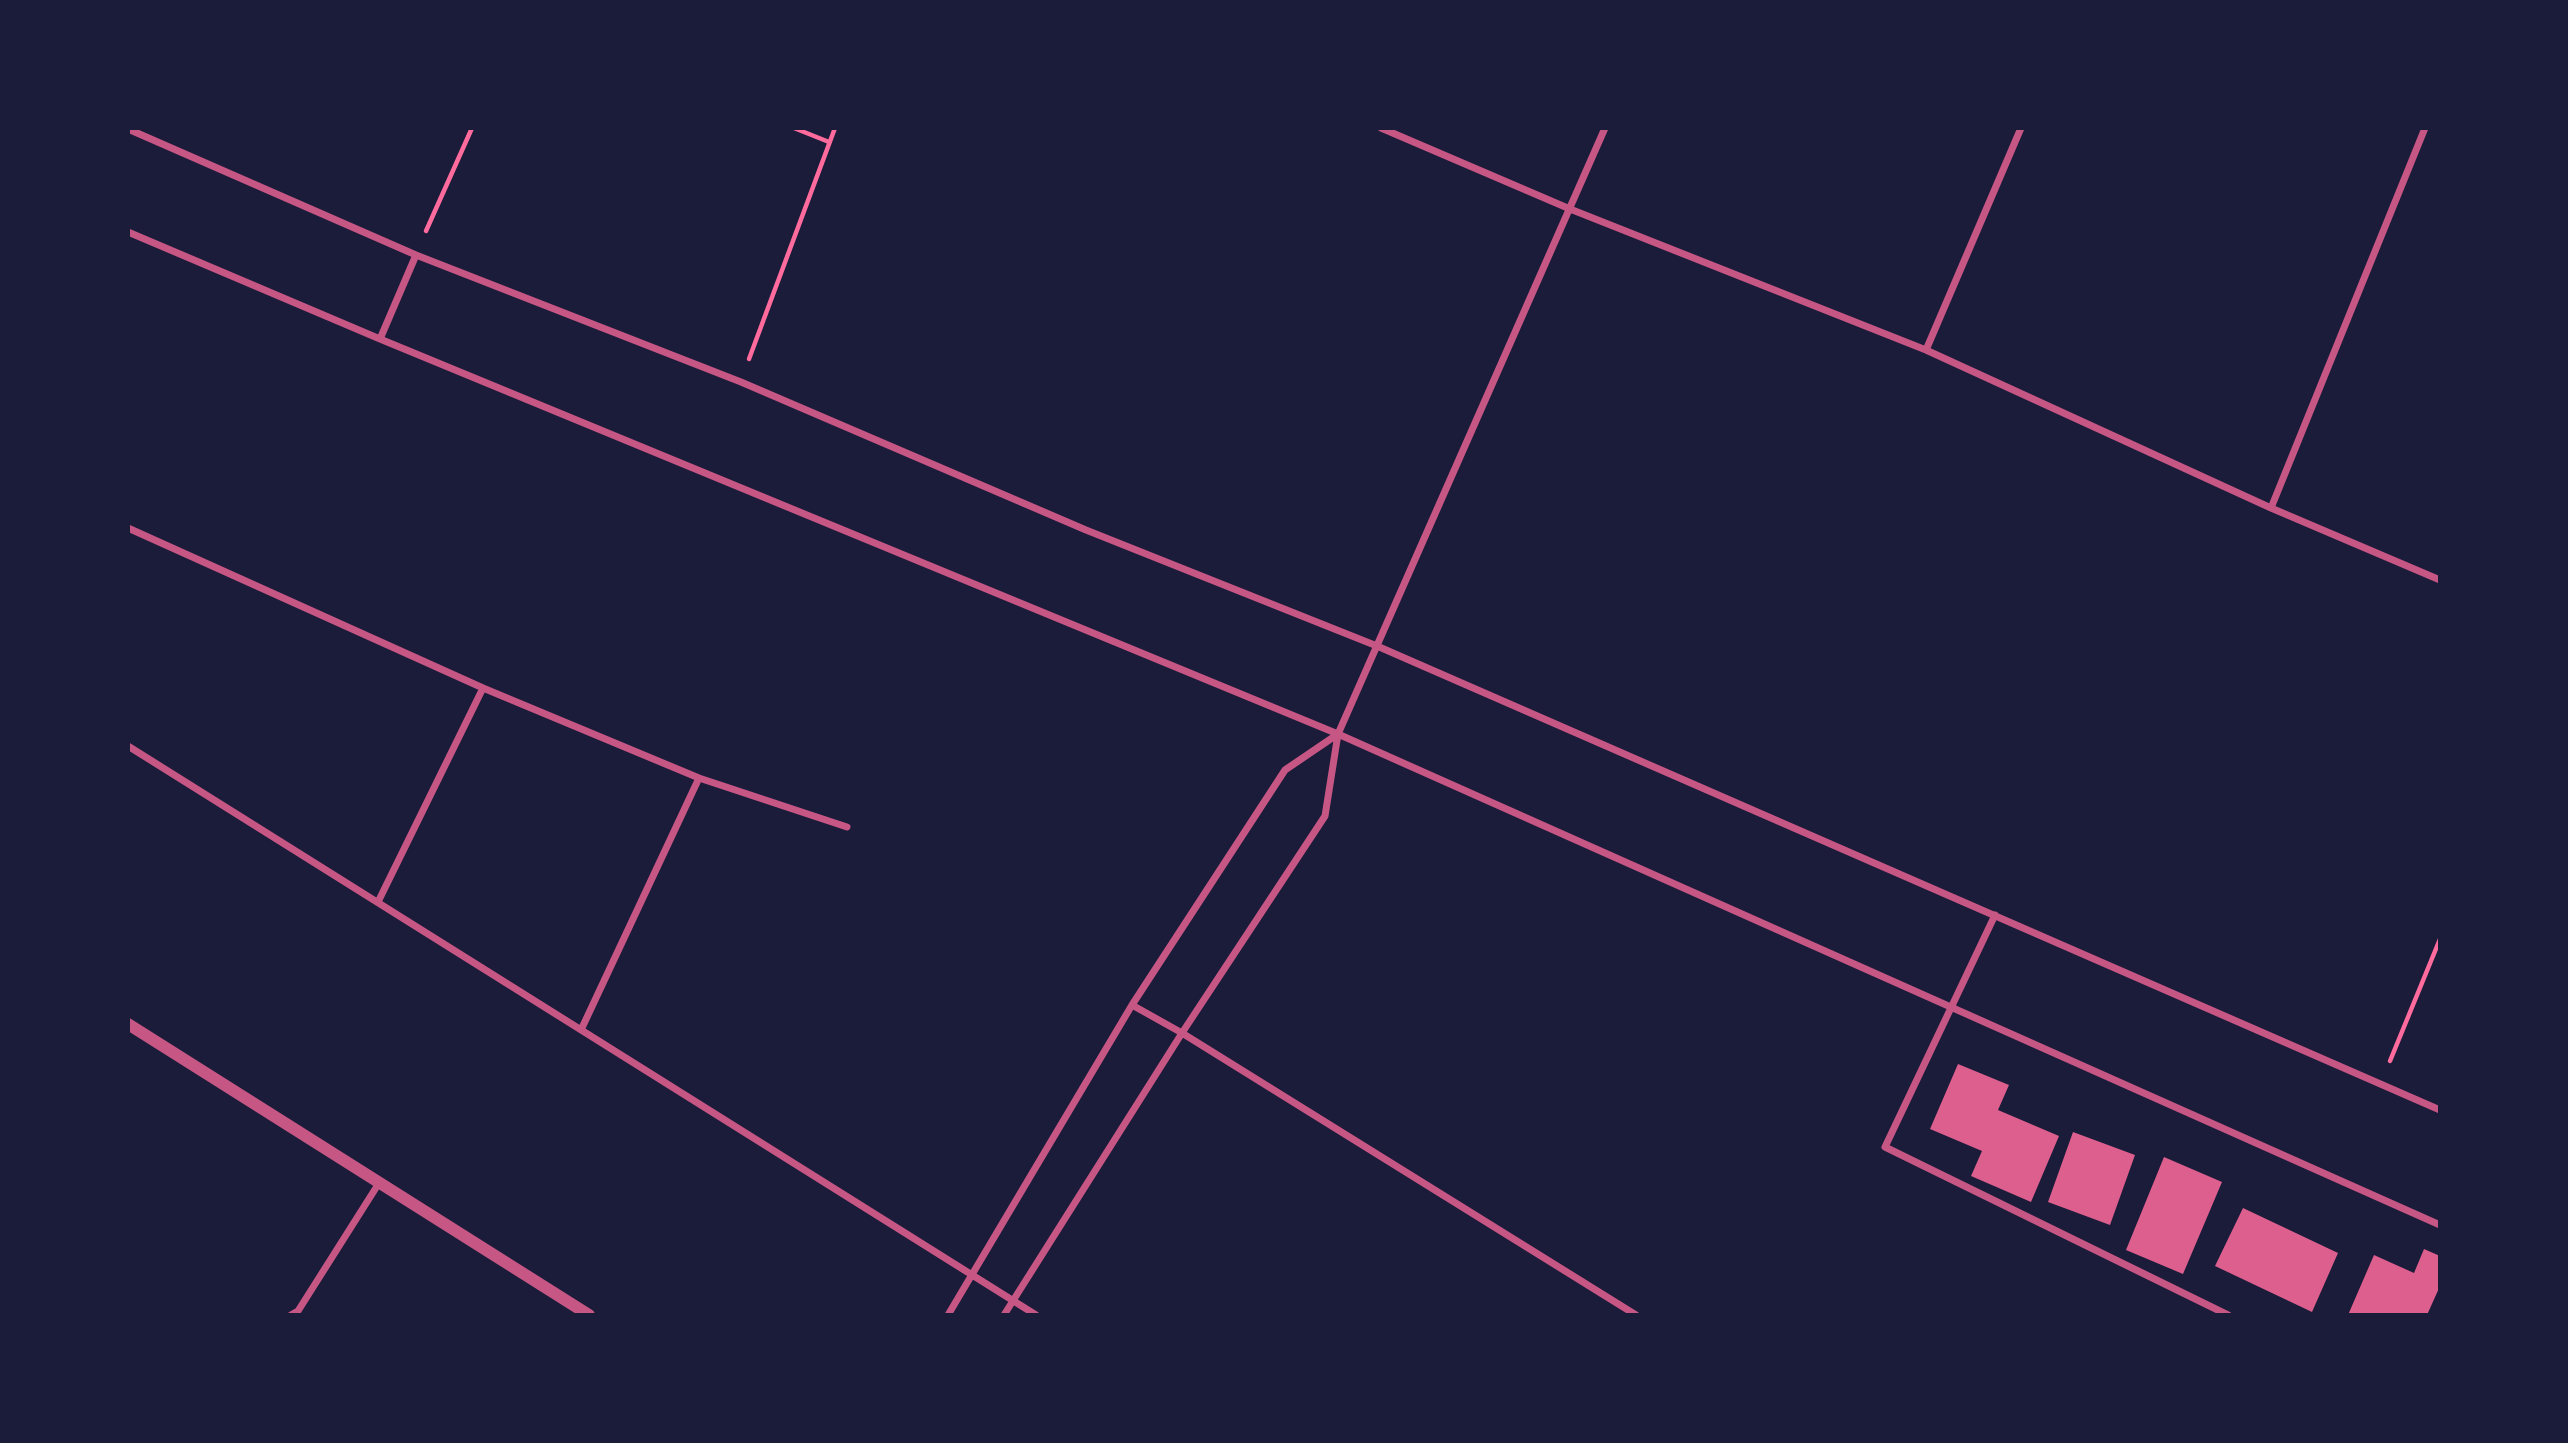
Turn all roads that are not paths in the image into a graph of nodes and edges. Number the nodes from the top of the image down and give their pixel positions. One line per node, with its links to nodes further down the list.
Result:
1 (1381, 128): 6 (street)
2 (1605, 128): 6 (street)
3 (2021, 128): 10 (street)
4 (2426, 128): 11 (street)
5 (128, 129): 8 (street)
6 (1570, 209): 10 (street); 14 (street)
7 (128, 232): 9 (street)
8 (416, 255): 9 (street); 14 (street)
9 (380, 339): 16 (street)
10 (1926, 350): 11 (street)
11 (2271, 508): 13 (street)
12 (128, 528): 15 (street)
13 (2440, 580)
14 (1377, 646): 16 (street); 21 (street)
15 (483, 688): 18 (street); 20 (street)
16 (1338, 734): 22 (street); 23 (street); 26 (street)
17 (128, 746): 20 (street)
18 (699, 778): 19 (street); 25 (street)
19 (847, 827)
20 (378, 901): 25 (street)
21 (1995, 915): 23 (street); 27 (street)
22 (1132, 1005): 26 (street); 30 (street)
23 (1951, 1006): 29 (street); 38 (street)
24 (128, 1024): 28 (street)
25 (581, 1030): 30 (street)
26 (1182, 1033): 31 (street); 37 (street)
27 (2440, 1110)
28 (379, 1183): 32 (street); 33 (street)
29 (2440, 1225)
30 (972, 1274): 31 (street); 34 (street)
31 (1013, 1301): 35 (street); 36 (street)
32 (291, 1315)
33 (589, 1315)
34 (948, 1315)
35 (1004, 1315)
36 (1035, 1315)
37 (1636, 1315)
38 (2228, 1315)

